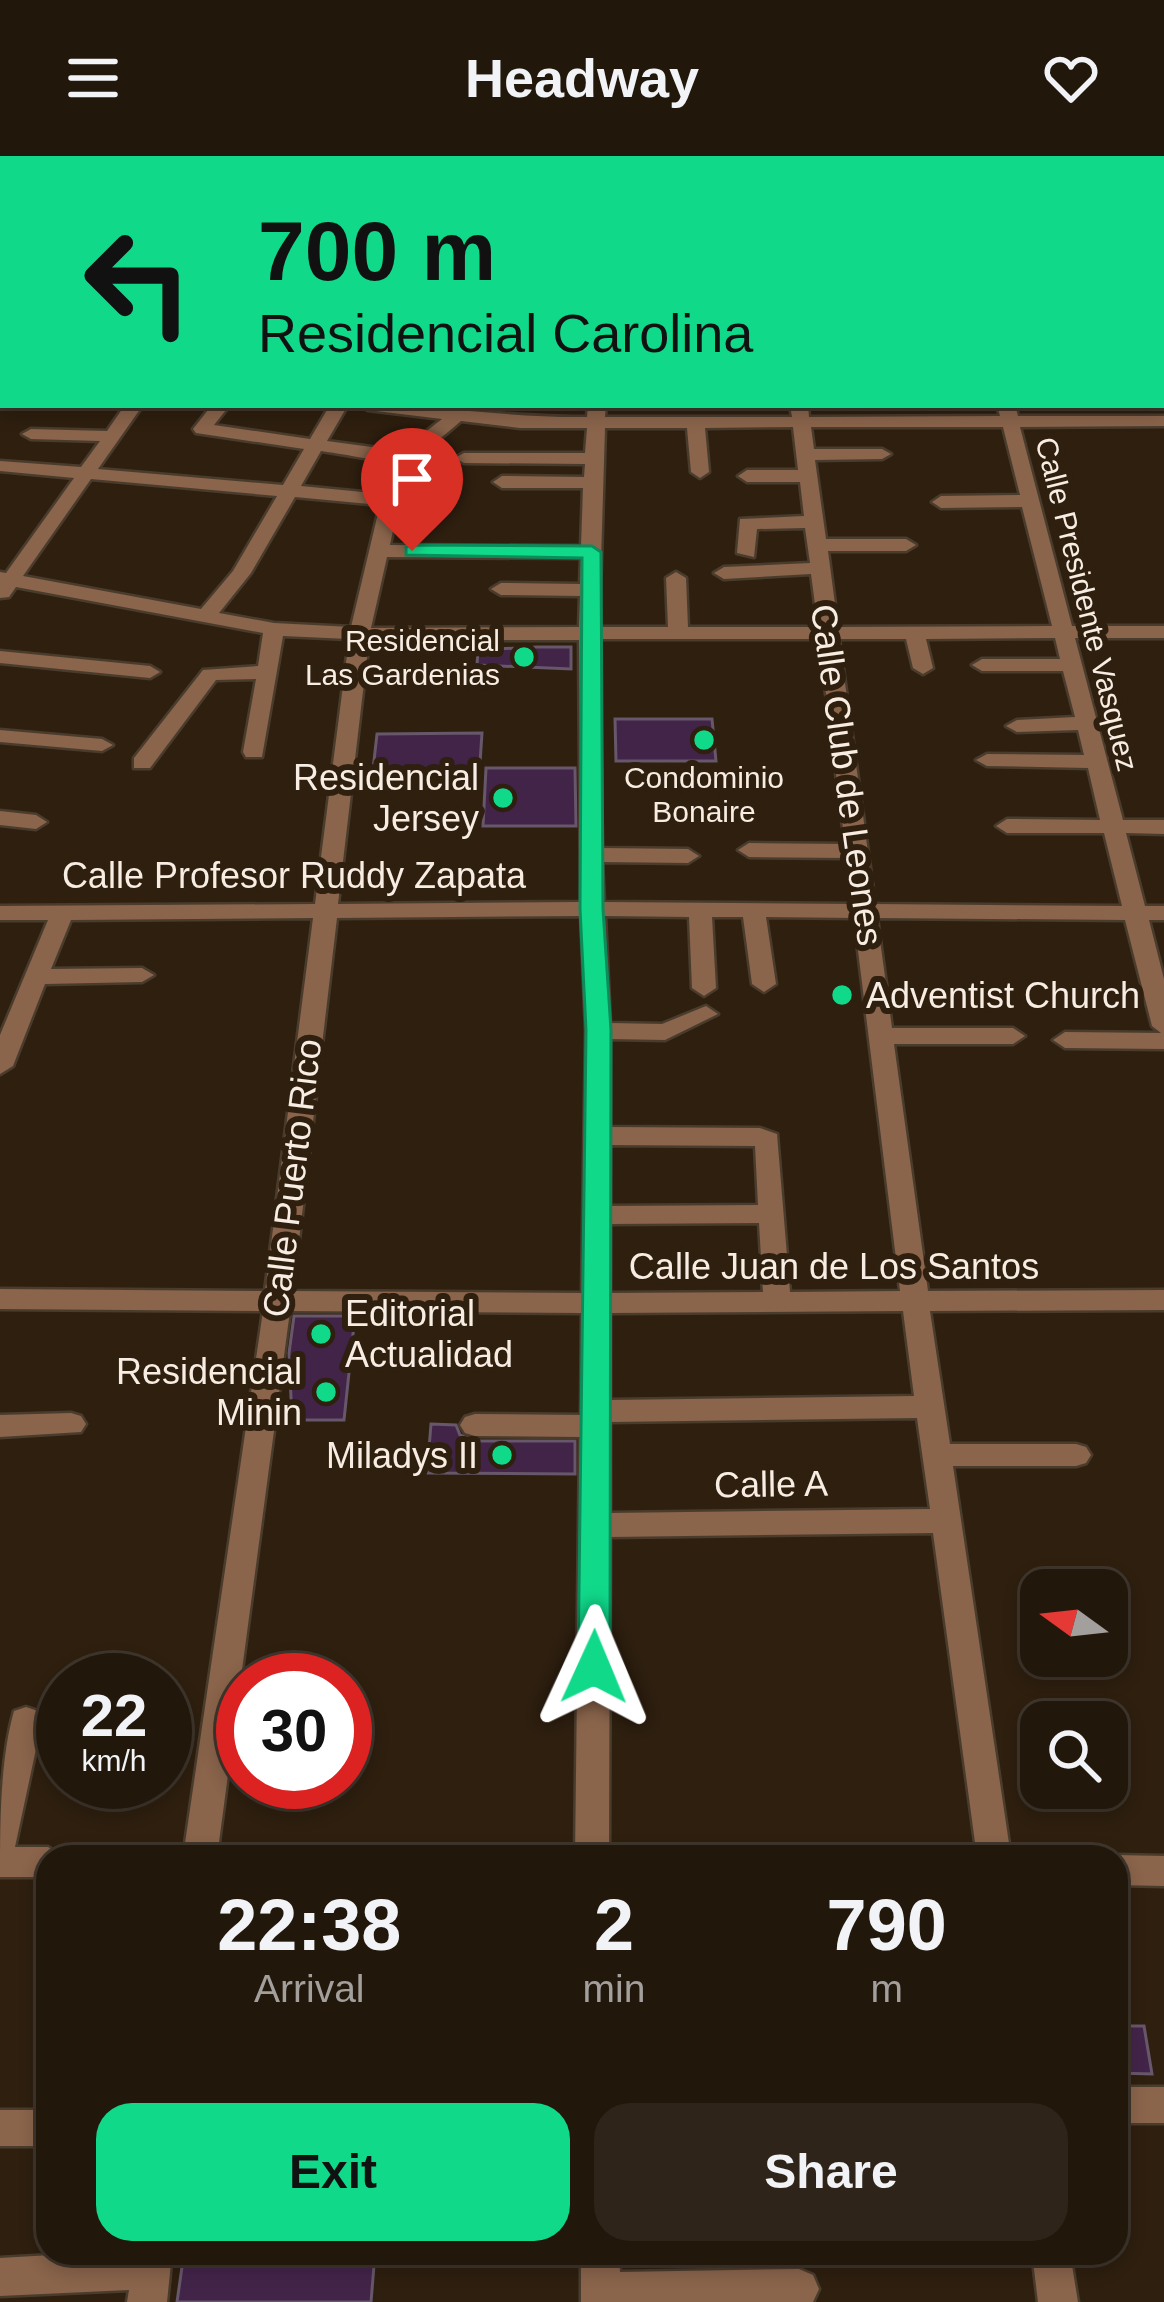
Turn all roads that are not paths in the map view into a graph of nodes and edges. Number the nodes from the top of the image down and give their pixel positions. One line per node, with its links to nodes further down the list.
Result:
1 (132, 408): 13 (street)
2 (219, 408): 14 (street)
3 (337, 408): 14 (street)
4 (398, 408): 7 (street)
5 (1008, 412): 6 (street); 10 (street); 26 (street, Calle Presidente Vasquez)
6 (800, 413): 11 (street); 17 (street, Calle Club de Leones)
7 (459, 414): 8 (street); 14 (street)
8 (596, 414): 9 (street); 19 (street)
9 (666, 414): 11 (street)
10 (1164, 421)
11 (696, 423): 20 (street)
12 (31, 434): 13 (street)
13 (111, 436): 21 (street)
14 (314, 444): 24 (street)
15 (883, 454): 17 (street)
16 (464, 458): 19 (street)
17 (806, 465): 22 (street); 31 (street, Calle Club de Leones)
18 (0, 466): 21 (street)
19 (593, 471): 23 (street); 36 (street)
20 (700, 472)
21 (86, 474): 24 (street); 40 (street)
22 (747, 476)
23 (502, 482)
24 (286, 492): 25 (street); 43 (street)
25 (390, 501): 27 (street); 33 (street, Calle Puerto Rico)
26 (1030, 501): 28 (street); 45 (street, Calle Presidente Vasquez)
27 (427, 502)
28 (941, 502)
29 (451, 523): 34 (street)
30 (519, 524): 35 (street)
31 (815, 545): 32 (street); 37 (street); 38 (street); 50 (street, Calle Club de Leones)
32 (906, 545)
33 (376, 551): 34 (street); 48 (street, Calle Puerto Rico)
34 (449, 551): 35 (street)
35 (517, 551): 36 (street)
36 (592, 552): 42 (street)
37 (747, 553)
38 (724, 573)
39 (676, 578): 49 (street)
40 (4, 585): 43 (street)
41 (501, 589): 42 (street)
42 (590, 590): 51 (street)
43 (205, 617): 44 (street)
44 (274, 629): 48 (street); 57 (street)
45 (1061, 629): 46 (street); 47 (street); 54 (street, Calle Presidente Vasquez)
46 (914, 632): 50 (street); 55 (street)
47 (1164, 632)
48 (360, 634): 51 (street); 76 (street, Calle Puerto Rico)
49 (678, 634): 50 (street); 51 (street)
50 (826, 634): 72 (street, Calle Club de Leones)
51 (591, 635): 73 (street)
52 (0, 657): 56 (street)
53 (982, 665): 54 (street)
54 (1070, 665): 58 (street, Calle Presidente Vasquez)
55 (923, 668)
56 (150, 672)
57 (267, 672): 62 (street); 65 (street)
58 (1085, 723): 59 (street); 64 (street, Calle Presidente Vasquez)
59 (1017, 726)
60 (0, 736): 61 (street)
61 (102, 745)
62 (254, 752)
63 (987, 760): 64 (street)
64 (1095, 762): 69 (street, Calle Presidente Vasquez)
65 (142, 763)
66 (0, 818): 67 (street)
67 (36, 822)
68 (1007, 826): 69 (street)
69 (1112, 826): 70 (street); 82 (street, Calle Presidente Vasquez)
70 (1164, 827)
71 (749, 850): 72 (street)
72 (858, 851): 81 (street, Calle Club de Leones)
73 (592, 855): 74 (street); 75 (street)
74 (688, 856)
75 (592, 909): 76 (street, Calle Profesor Ruddy Zapata); 77 (street, Calle Profesor Ruddy Zapata); 88 (street)
76 (324, 911): 80 (street, Calle Profesor Ruddy Zapata); 98 (street, Calle Puerto Rico)
77 (700, 911): 78 (street, Calle Profesor Ruddy Zapata); 88 (street)
78 (754, 911): 81 (street, Calle Profesor Ruddy Zapata); 86 (street)
79 (0, 913): 80 (street, Calle Profesor Ruddy Zapata)
80 (62, 913): 85 (street)
81 (867, 913): 82 (street, Calle Profesor Ruddy Zapata); 89 (street, Calle Club de Leones)
82 (1134, 913): 83 (street, Calle Profesor Ruddy Zapata); 87 (street, Calle Presidente Vasquez)
83 (1164, 913)
84 (142, 975): 85 (street)
85 (40, 977): 93 (street)
86 (764, 985)
87 (1164, 1026)
88 (598, 1030): 94 (street)
89 (882, 1036): 90 (street); 101 (street, Calle Club de Leones)
90 (1013, 1036)
91 (1065, 1040): 92 (street)
92 (1164, 1041)
93 (0, 1066)
94 (597, 1136): 95 (street); 96 (street)
95 (772, 1214): 96 (street); 100 (street)
96 (595, 1215): 102 (street)
97 (0, 1299): 98 (street, Calle Juan de Los Santos)
98 (278, 1300): 102 (street, Calle Juan de Los Santos); 114 (street, Calle Puerto Rico)
99 (1164, 1300): 101 (street, Calle Juan de Los Santos)
100 (777, 1301): 101 (street, Calle Juan de Los Santos); 102 (street, Calle Juan de Los Santos)
101 (915, 1301): 103 (street, Calle Club de Leones)
102 (596, 1303): 104 (street)
103 (931, 1407): 104 (street); 108 (street, Calle Club de Leones)
104 (595, 1419): 106 (street); 111 (street)
105 (71, 1424): 107 (street)
106 (475, 1425)
107 (0, 1426)
108 (938, 1455): 109 (street); 110 (street, Calle Club de Leones)
109 (1076, 1455)
110 (947, 1521): 111 (street, Calle A); 116 (street, Calle Club de Leones)
111 (596, 1525): 115 (street)
112 (26, 1721): 113 (street)
113 (0, 1843)
114 (202, 1845)
115 (592, 1845)
116 (992, 1845)
117 (0, 1862): 118 (street)
118 (36, 1862)
119 (1128, 1870): 120 (street)
120 (1164, 1871)
121 (1164, 2104): 122 (street)
122 (1128, 2105)
123 (0, 2128): 124 (street)
124 (36, 2128)
125 (1053, 2265): 130 (street)
126 (150, 2275): 127 (street)
127 (0, 2277)
128 (600, 2282): 129 (street)
129 (799, 2289)
130 (1058, 2302)

